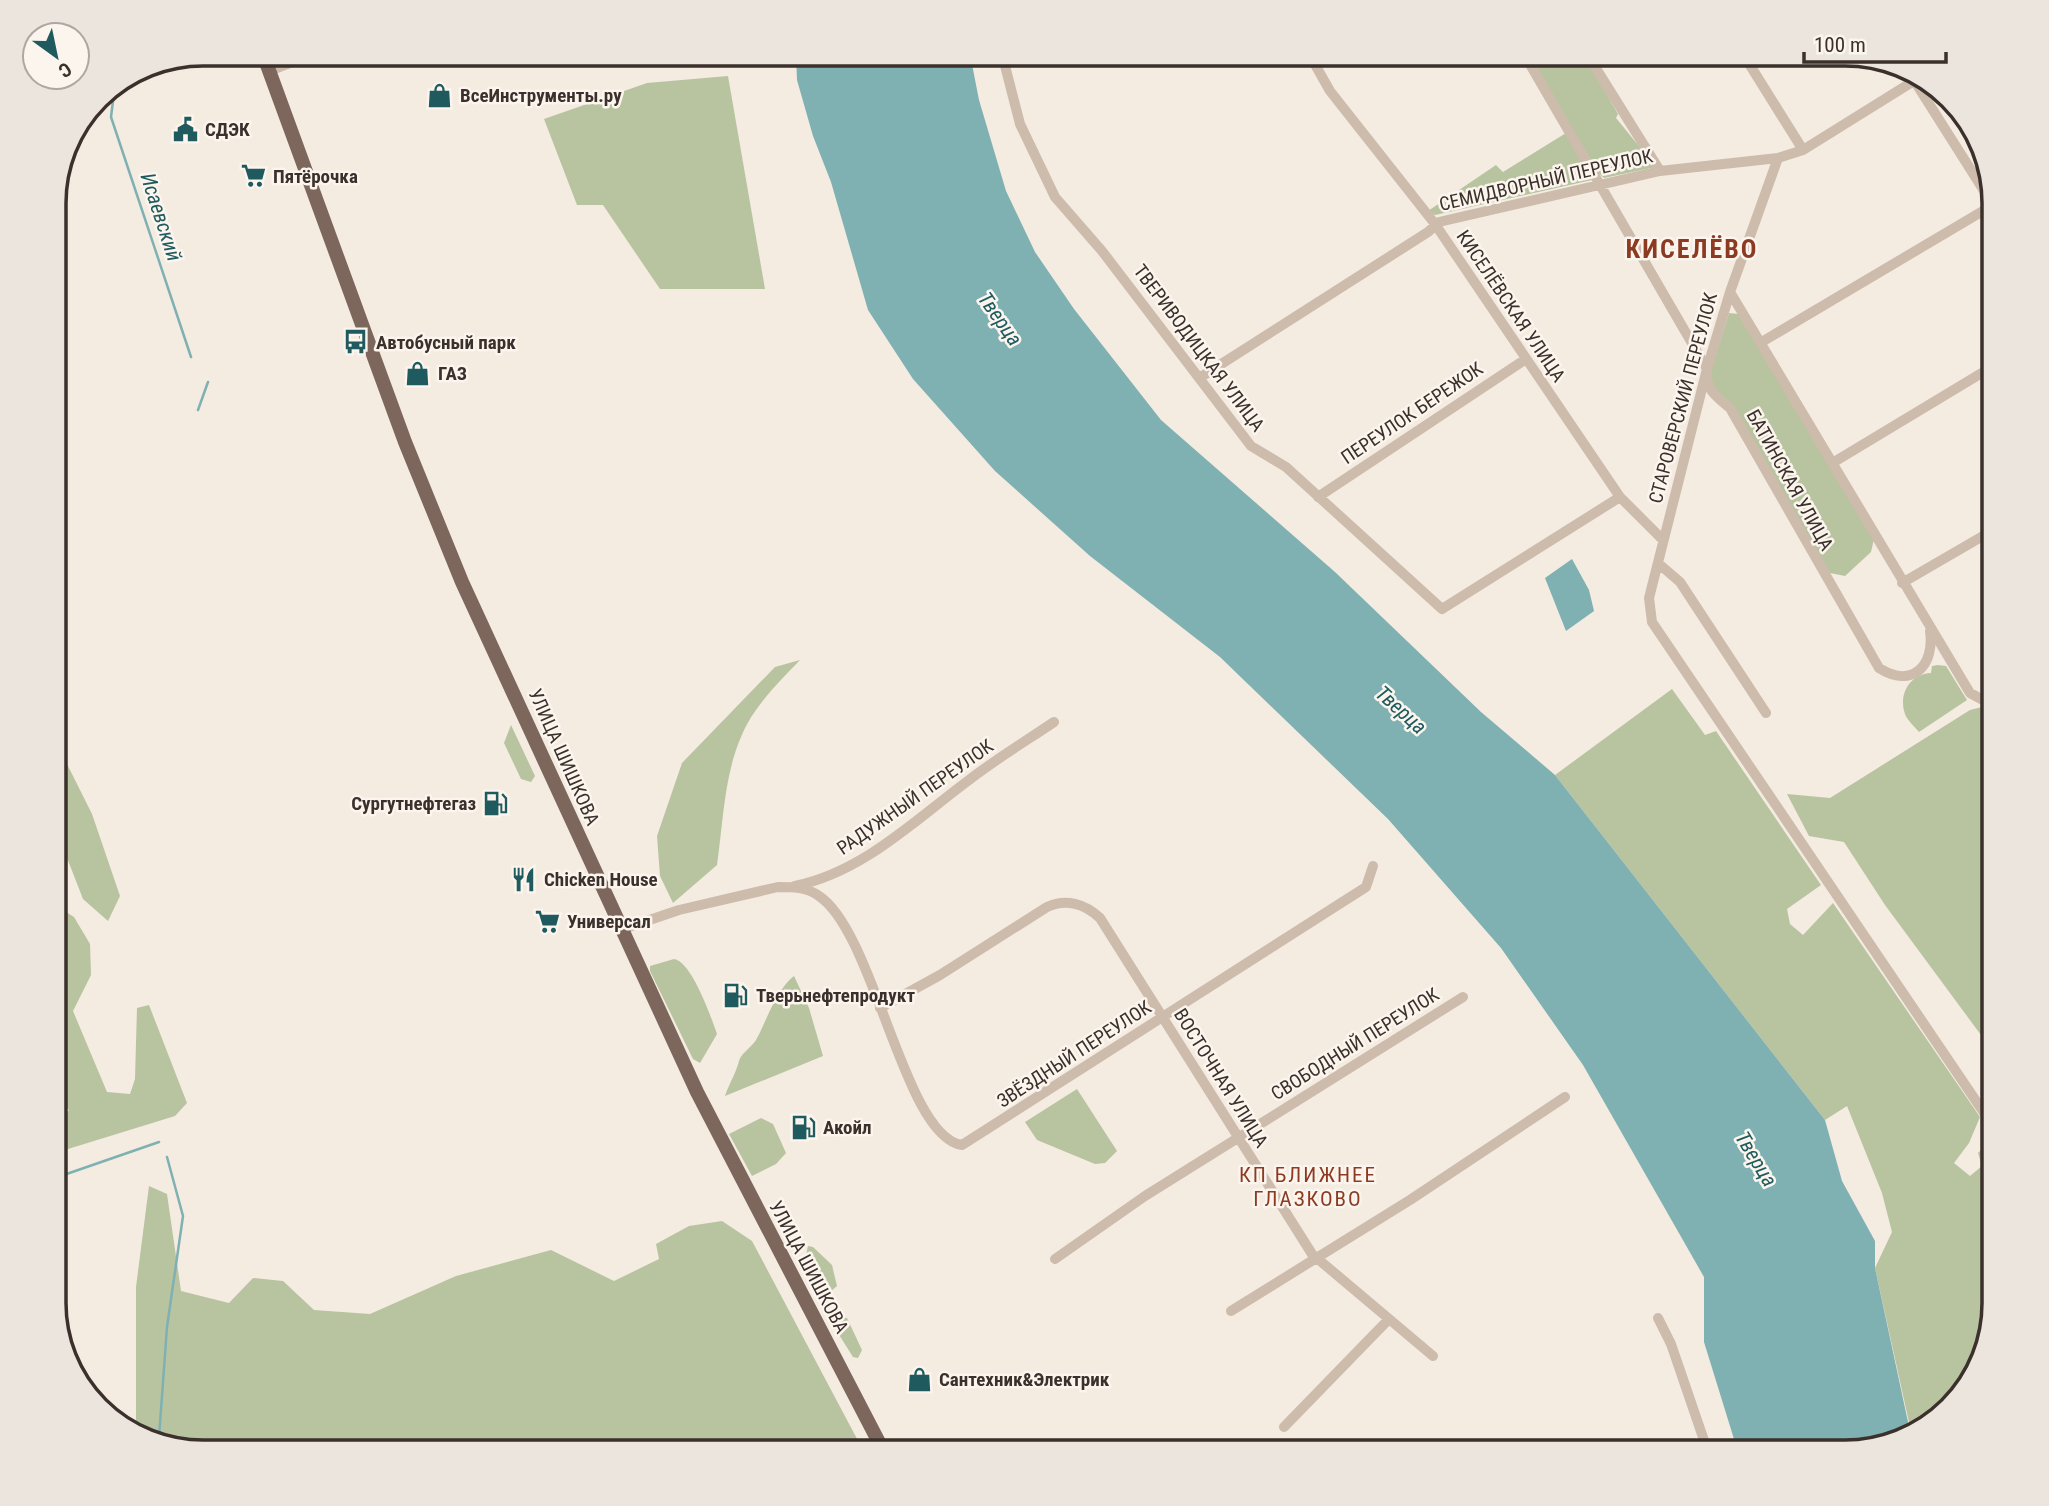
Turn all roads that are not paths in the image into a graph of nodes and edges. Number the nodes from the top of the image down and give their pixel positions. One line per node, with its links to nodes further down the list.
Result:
1 (1316, 66): 17 (street, КИСЕЛЁВСКАЯ УЛИЦА)
2 (1531, 66): 14 (street, БАТИНСКАЯ УЛИЦА)
3 (1595, 66): 13 (street)
4 (1751, 66): 11 (street)
5 (268, 67): 8 (main road, УЛИЦА ШИШКОВА)
6 (279, 67): 8 (street)
7 (1005, 67): 23 (street, ТВЕРИВОДИЦКАЯ УЛИЦА)
8 (269, 71): 37 (main road, УЛИЦА ШИШКОВА)
9 (1909, 82): 11 (street)
10 (1921, 89): 15 (street)
11 (1803, 150): 12 (street)
12 (1778, 158): 13 (street, СЕМИДВОРНЫЙ ПЕРЕУЛОК); 18 (street, СТАРОВЕРСКИЙ ПЕРЕУЛОК)
13 (1660, 170): 14 (street, СЕМИДВОРНЫЙ ПЕРЕУЛОК)
14 (1600, 183): 17 (street, СЕМИДВОРНЫЙ ПЕРЕУЛОК); 21 (street, БАТИНСКАЯ УЛИЦА)
15 (1981, 185)
16 (1982, 213): 19 (street)
17 (1434, 225): 20 (street, КИСЕЛЁВСКАЯ УЛИЦА); 23 (street, СЕМИДВОРНЫЙ ПЕРЕУЛОК)
18 (1730, 292): 19 (street); 21 (street, СТАРОВЕРСКИЙ ПЕРЕУЛОК)
19 (1760, 343): 24 (street)
20 (1526, 359): 25 (street, ПЕРЕУЛОК БЕРЕЖОК); 26 (street, КИСЕЛЁВСКАЯ УЛИЦА)
21 (1707, 369): 28 (street, СТАРОВЕРСКИЙ ПЕРЕУЛОК); 31 (street, БАТИНСКАЯ УЛИЦА)
22 (1982, 373): 24 (street)
23 (1200, 377): 25 (street, ТВЕРИВОДИЦКАЯ УЛИЦА)
24 (1834, 462): 30 (street)
25 (1318, 497): 26 (street, ТВЕРИВОДИЦКАЯ УЛИЦА)
26 (1620, 497): 28 (street, КИСЕЛЁВСКАЯ УЛИЦА)
27 (1982, 536): 30 (street)
28 (1663, 540): 29 (street, СТАРОВЕРСКИЙ ПЕРЕУЛОК)
29 (1659, 564): 33 (street); 42 (street, СТАРОВЕРСКИЙ ПЕРЕУЛОК)
30 (1902, 583): 31 (street)
31 (1930, 631): 32 (street)
32 (1982, 700)
33 (1766, 713)
34 (1054, 722): 36 (street, РАДУЖНЫЙ ПЕРЕУЛОК)
35 (1373, 866): 40 (street, ЗВЁЗДНЫЙ ПЕРЕУЛОК)
36 (791, 887): 37 (street, РАДУЖНЫЙ ПЕРЕУЛОК); 39 (street)
37 (620, 930): 51 (main road, УЛИЦА ШИШКОВА)
38 (1463, 997): 43 (street, СВОБОДНЫЙ ПЕРЕУЛОК)
39 (880, 1008): 40 (street, ВОСТОЧНАЯ УЛИЦА); 40 (street, ЗВЁЗДНЫЙ ПЕРЕУЛОК)
40 (1162, 1018): 43 (street, ВОСТОЧНАЯ УЛИЦА)
41 (1565, 1097): 44 (street)
42 (1982, 1110)
43 (1237, 1138): 44 (street, ВОСТОЧНАЯ УЛИЦА); 45 (street, СВОБОДНЫЙ ПЕРЕУЛОК)
44 (1315, 1258): 46 (street); 48 (street, ВОСТОЧНАЯ УЛИЦА)
45 (1055, 1259)
46 (1231, 1311)
47 (1658, 1318): 52 (street)
48 (1389, 1319): 49 (street, ВОСТОЧНАЯ УЛИЦА); 50 (street)
49 (1433, 1356)
50 (1284, 1427)
51 (877, 1439)
52 (1704, 1439)

